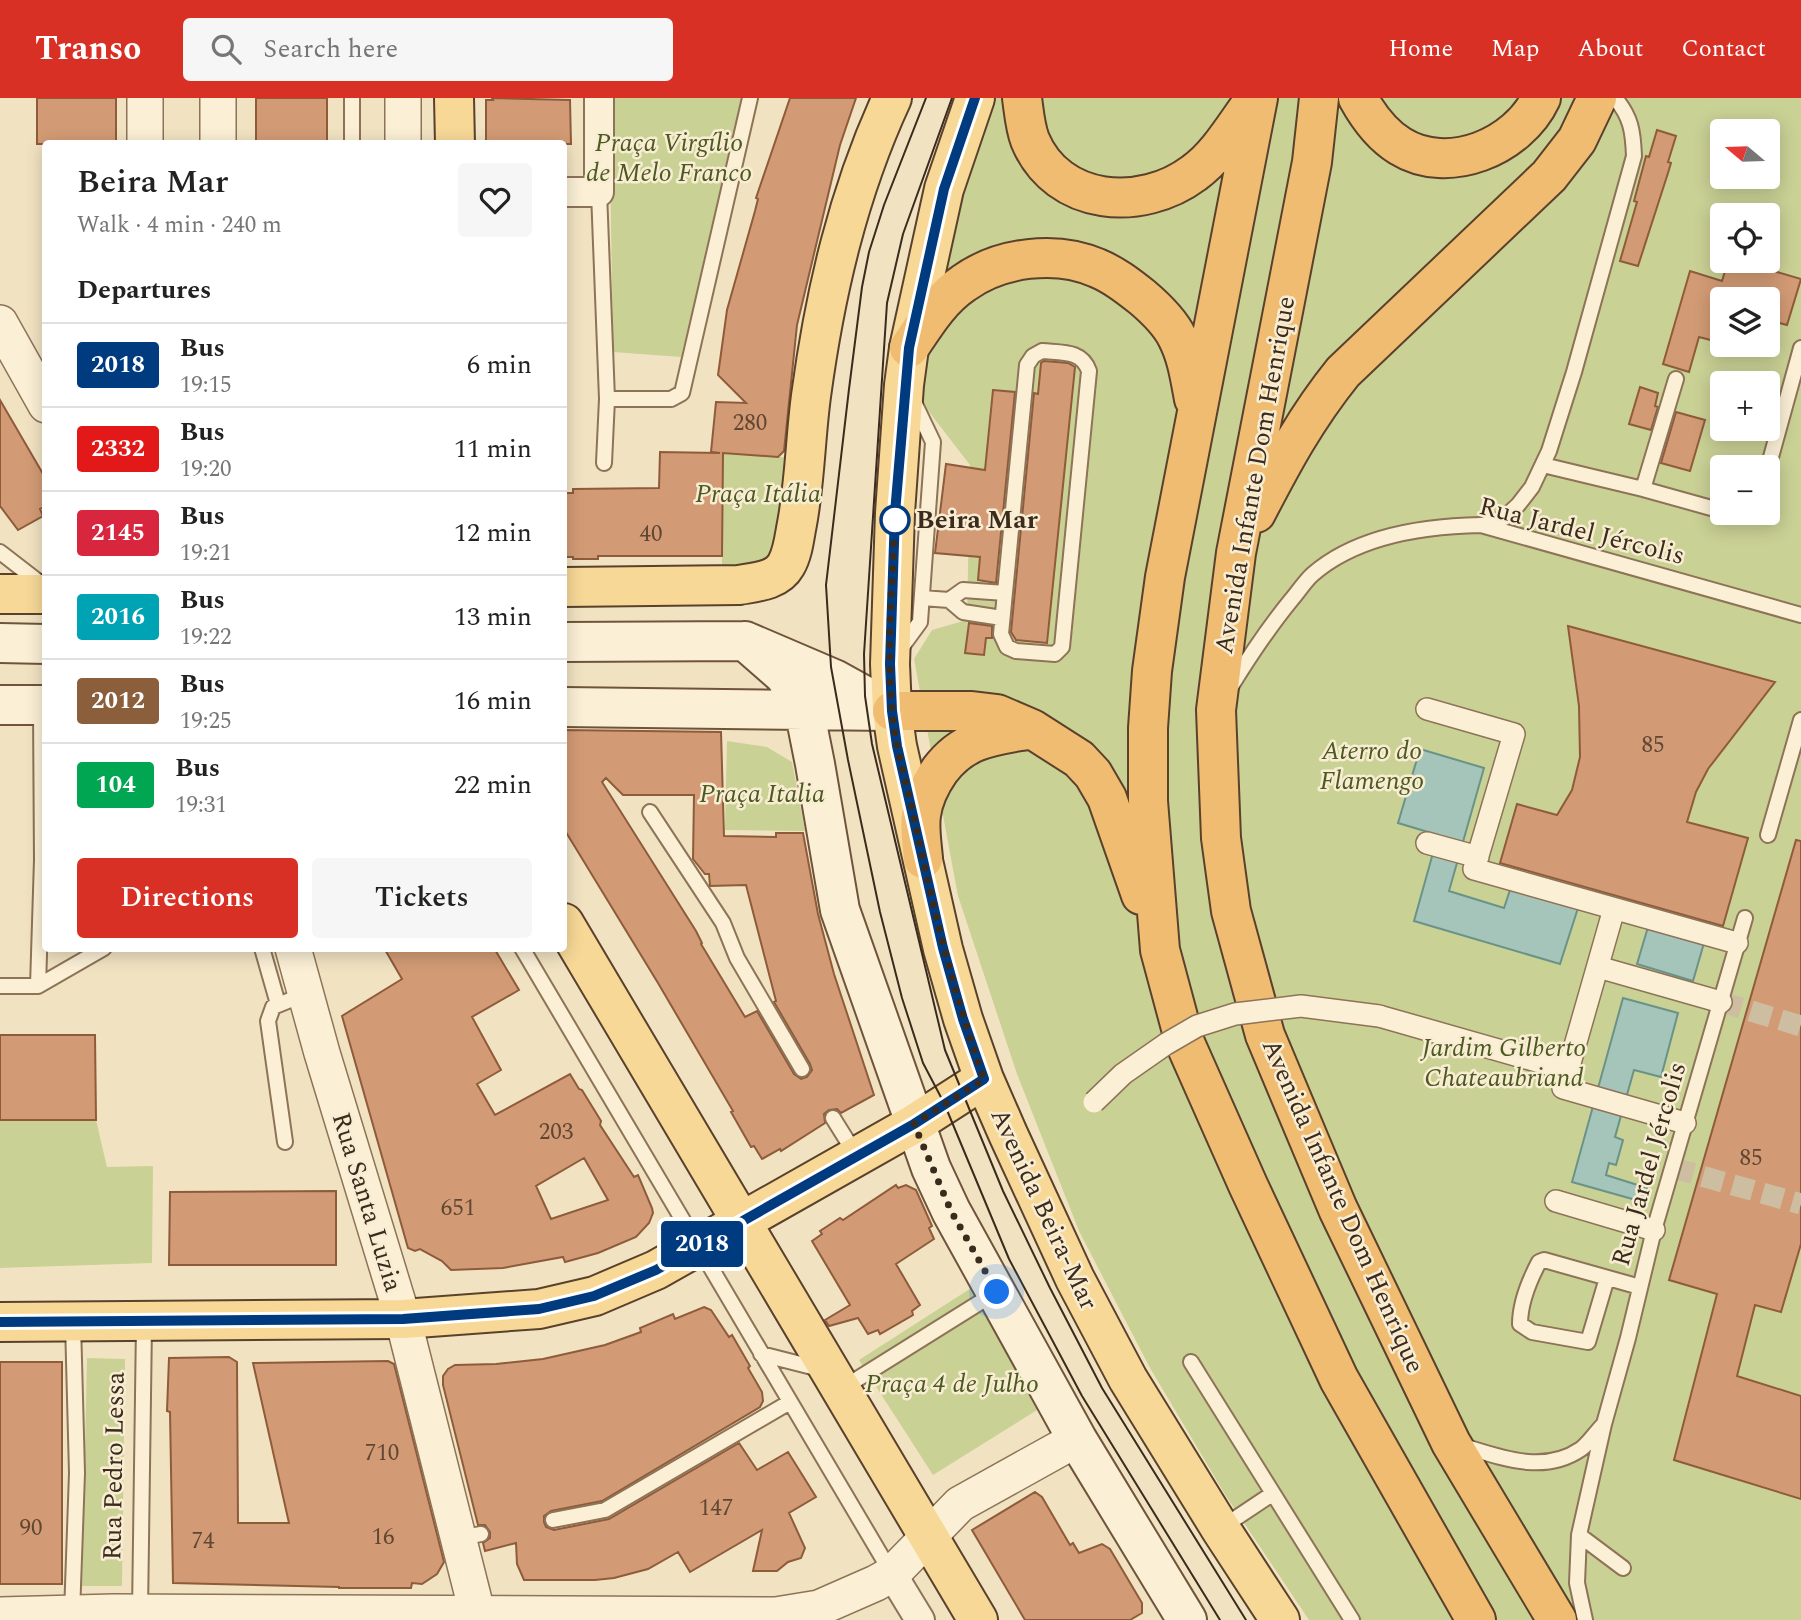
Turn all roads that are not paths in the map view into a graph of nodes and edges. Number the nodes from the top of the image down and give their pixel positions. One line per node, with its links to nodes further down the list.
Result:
1 (145, 98): 17 (street)
2 (218, 98): 18 (street)
3 (352, 98): 19 (lane)
4 (403, 98): 20 (street)
5 (454, 98): 21 (main road)
6 (599, 98): 23 (street)
7 (750, 98): 30 (lane)
8 (892, 98): 40 (main road)
9 (975, 98): 25 (main road, Avenida Beira-Mar)
10 (1022, 98): 11 (highway)
11 (1257, 98): 31 (highway)
12 (1319, 98): 39 (highway, Avenida Infante Dom Henrique)
13 (1358, 98): 14 (highway)
14 (1541, 98)
15 (1597, 98): 39 (highway)
16 (1615, 98): 34 (lane)
17 (145, 140)
18 (218, 140)
19 (352, 140)
20 (403, 140)
21 (455, 140)
22 (567, 192): 23 (street)
23 (599, 192): 30 (lane)
24 (0, 323): 29 (street)
25 (909, 348): 28 (main road, Avenida Beira-Mar); 31 (highway)
26 (1801, 348): 32 (lane)
27 (1676, 379): 35 (lane)
28 (904, 385): 43 (lane); 51 (main road, Avenida Beira-Mar)
29 (42, 398)
30 (607, 399): 33 (lane)
31 (1197, 413): 71 (highway)
32 (1772, 455)
33 (604, 463)
34 (1543, 465): 35 (lane); 37 (lane)
35 (1643, 489): 36 (lane)
36 (1710, 508)
37 (1482, 525): 45 (lane, Rua Jardel Jércolis); 57 (lane, Rua Jardel Jércolis)
38 (0, 552): 42 (lane)
39 (1236, 553): 57 (highway, Avenida Infante Dom Henrique)
40 (567, 587)
41 (1005, 593): 44 (lane); 46 (lane); 46 (lane)
42 (22, 594)
43 (922, 598): 44 (lane); 51 (lane)
44 (949, 600): 46 (lane)
45 (1801, 615)
46 (1002, 618)
47 (745, 640): 48 (main road); 55 (main road); 58 (main road)
48 (567, 642)
49 (0, 643): 50 (main road)
50 (42, 644)
51 (890, 664): 58 (main road, Avenida Beira-Mar)
52 (0, 705): 53 (main road)
53 (42, 705)
54 (567, 707): 55 (main road)
55 (804, 709): 58 (main road); 87 (main road)
56 (1427, 709): 64 (street)
57 (1216, 710): 107 (highway, Avenida Infante Dom Henrique)
58 (892, 711): 60 (highway); 65 (main road, Avenida Beira-Mar)
59 (1801, 720): 62 (lane)
60 (1032, 729): 65 (highway); 71 (highway)
61 (650, 812): 81 (lane)
62 (1768, 835)
63 (1429, 844): 64 (street)
64 (1469, 855): 67 (street)
65 (923, 859): 83 (main road, Avenida Beira-Mar)
66 (42, 888): 78 (lane)
67 (1614, 909): 70 (street); 76 (street)
68 (1745, 918): 70 (lane, Rua Jardel Jércolis)
69 (567, 928): 91 (main road)
70 (1737, 943): 80 (lane, Rua Jardel Jércolis)
71 (1160, 950): 124 (highway)
72 (97, 952): 78 (lane)
73 (264, 952): 79 (lane)
74 (293, 952): 79 (street, Rua Santa Luzia)
75 (524, 952): 93 (lane)
76 (1598, 967): 80 (street); 82 (street)
77 (0, 986): 78 (lane)
78 (38, 986)
79 (292, 999): 88 (lane); 97 (street, Rua Santa Luzia)
80 (1721, 1002): 86 (lane, Rua Jardel Jércolis)
81 (802, 1069)
82 (1568, 1070): 84 (street, bridge); 86 (street)
83 (984, 1079): 87 (main road); 110 (main road, Avenida Beira-Mar)
84 (1094, 1102)
85 (833, 1118): 89 (lane)
86 (1685, 1123): 92 (lane, Rua Jardel Jércolis)
87 (914, 1124): 89 (main road); 96 (main road)
88 (285, 1142)
89 (856, 1156): 91 (main road)
90 (1556, 1201): 92 (street)
91 (741, 1220): 93 (main road); 103 (main road)
92 (1654, 1230): 95 (lane, Rua Jardel Jércolis)
93 (699, 1245): 97 (main road); 101 (lane)
94 (1607, 1278): 94 (lane); 95 (lane)
95 (1640, 1287): 105 (lane, Rua Jardel Jércolis)
96 (997, 1292): 103 (lane); 106 (main road)
97 (403, 1319): 98 (main road); 118 (street, Rua Santa Luzia)
98 (144, 1320): 100 (main road); 117 (lane, Rua Pedro Lessa)
99 (0, 1322): 100 (main road)
100 (74, 1322): 115 (lane, Rua Pedro Lessa)
101 (761, 1354): 103 (lane); 104 (lane)
102 (1191, 1362): 108 (lane)
103 (835, 1381): 112 (main road)
104 (790, 1402): 109 (lane); 114 (lane)
105 (1604, 1424): 107 (lane, Rua Jardel Jércolis); 111 (lane, Rua Jardel Jércolis)
106 (1077, 1439): 112 (street); 121 (main road)
107 (1451, 1443): 125 (highway, Avenida Infante Dom Henrique)
108 (1272, 1494): 110 (lane); 123 (lane)
109 (553, 1520)
110 (1220, 1528): 122 (main road, Avenida Beira-Mar)
111 (1579, 1535): 113 (lane); 126 (lane, Rua Jardel Jércolis)
112 (928, 1537): 114 (street); 120 (main road)
113 (1623, 1568)
114 (892, 1574): 118 (street); 119 (street)
115 (72, 1614): 116 (street); 117 (street)
116 (0, 1615)
117 (123, 1615): 118 (street)
118 (478, 1617)
119 (920, 1620)
120 (978, 1620)
121 (1187, 1620)
122 (1280, 1620)
123 (1352, 1620)
124 (1476, 1620)
125 (1557, 1620)
126 (1585, 1620)

